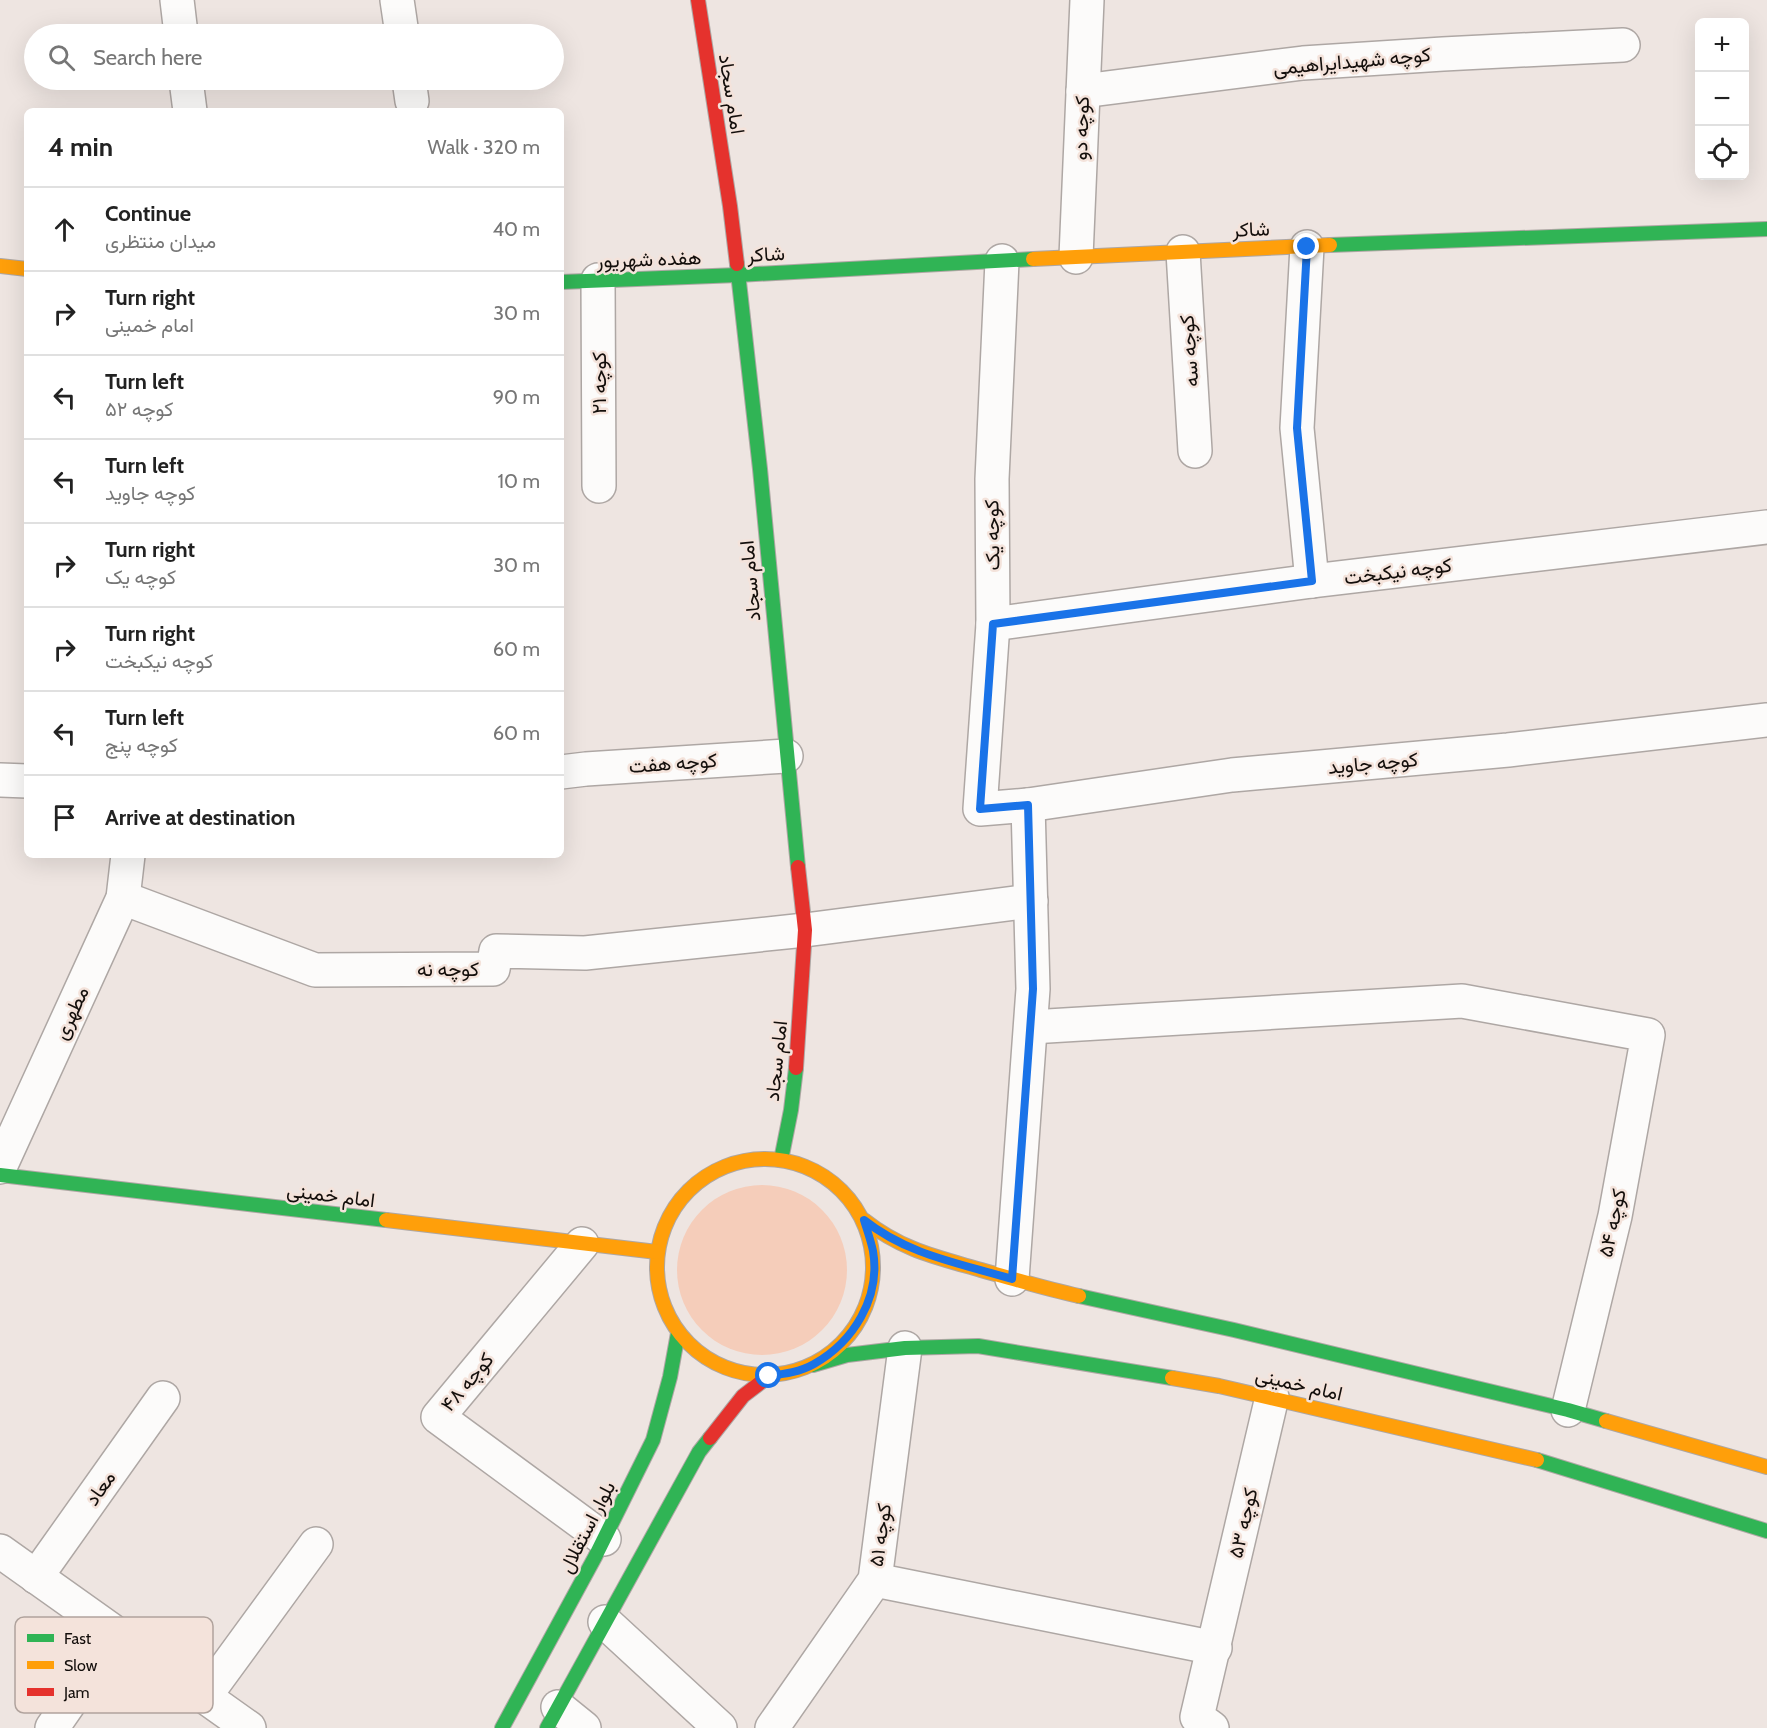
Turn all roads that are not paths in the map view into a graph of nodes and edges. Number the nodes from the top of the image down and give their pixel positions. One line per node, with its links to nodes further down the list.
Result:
1 (177, 0): 5 (street)
2 (397, 0): 6 (street)
3 (698, 0): 18 (main road, امام سجاد)
4 (1087, 0): 9 (street, کوچه دو)
5 (180, 24)
6 (401, 24)
7 (1623, 45): 9 (street, کوچه شهیدایراهیمی)
8 (187, 90): 10 (street)
9 (1083, 91): 14 (street, کوچه دو)
10 (190, 108)
11 (1767, 229): 12 (main road, شاکر)
12 (1307, 247): 13 (main road, شاکر); 24 (street)
13 (1182, 252): 14 (main road, شاکر); 21 (street, کوچه سه)
14 (1076, 257): 15 (main road, شاکر)
15 (1002, 261): 18 (main road, شاکر); 25 (street, کوچه یک)
16 (0, 266): 17 (main road)
17 (24, 269)
18 (738, 275): 19 (main road, هفده شهریور); 27 (main road, امام سجاد)
19 (598, 280): 20 (main road, هفده شهریور); 22 (street, کوچه ۲۱)
20 (564, 282)
21 (1195, 451)
22 (599, 486)
23 (1767, 527): 24 (street, کوچه نیکبخت)
24 (1312, 581): 25 (street, کوچه نیکبخت)
25 (993, 624): 32 (street, کوچه یک)
26 (1767, 720): 31 (street, کوچه جاوید)
27 (786, 756): 28 (street, کوچه هفت); 36 (main road, امام سجاد)
28 (564, 772)
29 (0, 780): 30 (street)
30 (24, 781)
31 (1028, 805): 32 (street, کوچه جاوید); 35 (street)
32 (980, 809)
33 (128, 858): 34 (street, مطهری)
34 (123, 898): 36 (street, کوچه نه); 39 (street, مطهری)
35 (1031, 901): 36 (street); 37 (street)
36 (805, 930): 38 (main road, امام سجاد)
37 (1030, 1027): 44 (street); 51 (street, کوچه ۵۴)
38 (781, 1160): 41 (main road); 43 (main road)
39 (0, 1167)
40 (0, 1175): 42 (main road, امام خمینی)
41 (864, 1220): 44 (main road, امام خمینی); 47 (main road)
42 (582, 1244): 43 (main road, امام خمینی); 54 (street, کوچه ۴۸)
43 (657, 1252): 45 (main road)
44 (1012, 1279): 51 (main road, امام خمینی)
45 (678, 1333): 48 (main road); 54 (main road, بلوار استقلال)
46 (905, 1348): 47 (main road, امام خمینی); 49 (main road, امام خمینی); 58 (street, کوچه ۵۱)
47 (813, 1365): 48 (main road, امام خمینی)
48 (769, 1376): 60 (main road)
49 (1272, 1397): 53 (main road, امام خمینی); 61 (street, کوچه ۵۳)
50 (163, 1398): 57 (street, معاد)
51 (1568, 1410): 52 (main road, امام خمینی)
52 (1767, 1467)
53 (1767, 1531)
54 (604, 1539): 68 (main road, بلوار استقلال)
55 (316, 1544): 62 (street)
56 (0, 1551): 57 (street)
57 (36, 1577): 59 (street)
58 (874, 1580): 61 (street); 71 (street, کوچه ۵۱)
59 (93, 1617)
60 (604, 1622): 65 (main road); 70 (street)
61 (1215, 1648): 72 (street)
62 (213, 1685)
63 (213, 1702): 67 (street)
64 (62, 1713): 66 (street)
65 (553, 1718): 69 (street)
66 (52, 1728)
67 (249, 1728)
68 (502, 1728)
69 (584, 1728)
70 (720, 1728)
71 (772, 1728)
72 (1212, 1728)

